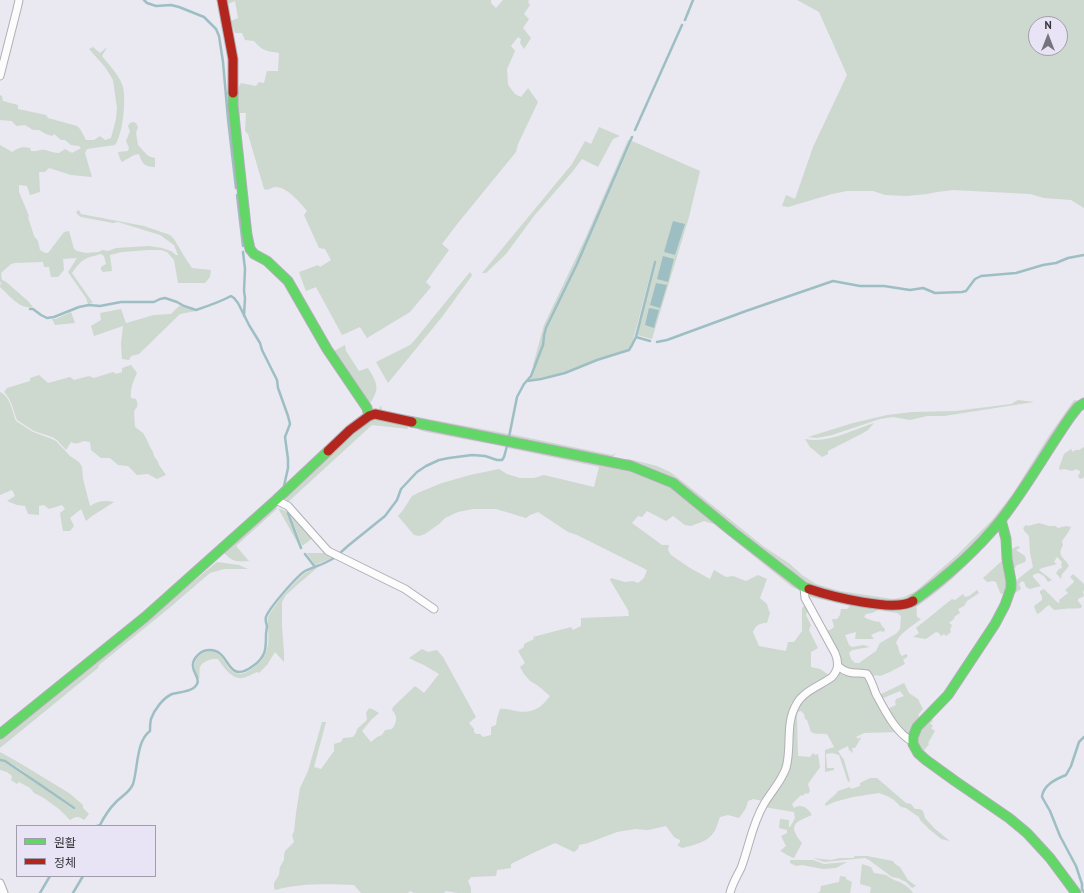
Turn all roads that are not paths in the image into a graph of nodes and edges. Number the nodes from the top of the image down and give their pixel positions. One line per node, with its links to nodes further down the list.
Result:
1 (19, 0): 3 (street)
2 (222, 0): 5 (main road)
3 (0, 76)
4 (1084, 403): 7 (main road)
5 (370, 416): 6 (main road); 8 (main road)
6 (276, 500): 9 (street); 11 (main road)
7 (1001, 520): 8 (main road); 12 (main road)
8 (804, 587): 10 (street)
9 (434, 609)
10 (838, 666): 12 (street); 15 (street)
11 (0, 734)
12 (913, 742): 16 (main road)
13 (0, 883): 14 (street)
14 (4, 893)
15 (730, 893)
16 (1076, 893)

